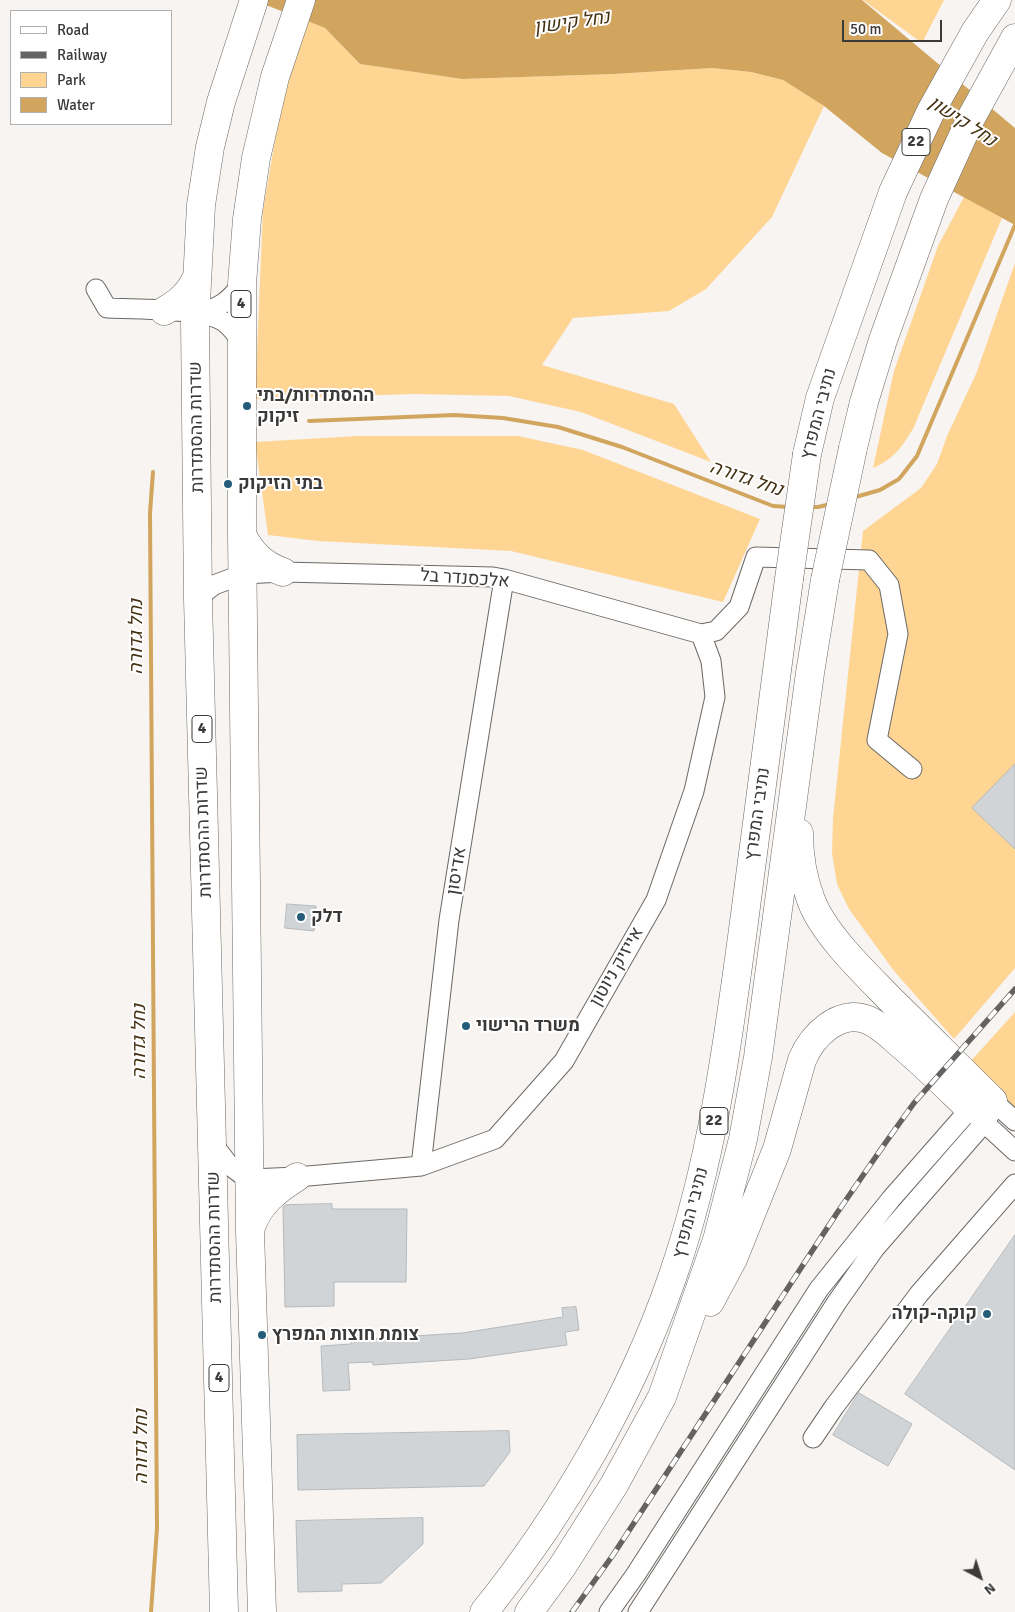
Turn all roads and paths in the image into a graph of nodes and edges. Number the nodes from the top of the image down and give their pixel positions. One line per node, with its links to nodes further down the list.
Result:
1 (254, 0): 7 (highway, שדרות ההסתדרות / 4)
2 (300, 0): 8 (highway, שדרות ההסתדרות / 4)
3 (988, 0): 5 (highway)
4 (997, 0): 5 (highway, נתיבי המפרץ / 22)
5 (975, 32): 35 (highway, נתיבי המפרץ / 22, bridge)
6 (1015, 38): 19 (highway, נתיבי המפרץ / 22, bridge)
7 (197, 277): 10 (highway); 11 (highway, שדרות ההסתדרות / 4)
8 (242, 284): 11 (street); 12 (highway, שדרות ההסתדרות / 4)
9 (96, 289): 10 (street)
10 (164, 311): 11 (street)
11 (196, 313): 12 (street); 17 (highway, שדרות ההסתדרות / 4)
12 (241, 343): 13 (highway, שדרות ההסתדרות / 4)
13 (242, 535): 14 (highway); 16 (highway, שדרות ההסתדרות / 4)
14 (283, 572): 15 (street, אלכסנדר בל); 16 (street, אלכסנדר בל)
15 (504, 578): 18 (street, אלכסנדר בל); 26 (street, אדיסון)
16 (243, 586): 17 (street, אלכסנדר בל); 24 (highway, שדרות ההסתדרות / 4)
17 (198, 599): 23 (highway, שדרות ההסתדרות / 4)
18 (701, 634): 20 (street); 26 (street, אייזיק ניוטון)
19 (810, 673): 21 (highway); 31 (highway, נתיבי המפרץ / 22)
20 (912, 769)
21 (982, 1111): 22 (street); 25 (street); 31 (highway); 37 (street); 38 (street)
22 (1015, 1121)
23 (213, 1144): 28 (street); 33 (highway, שדרות ההסתדרות / 4)
24 (249, 1145): 27 (street, אייזיק ניוטון); 28 (highway, שדרות ההסתדרות / 4)
25 (1015, 1151)
26 (421, 1166): 27 (street, אייזיק ניוטון)
27 (297, 1177): 28 (street, אייזיק ניוטון); 30 (highway)
28 (250, 1179): 30 (highway, שדרות ההסתדרות / 4)
29 (1015, 1184): 32 (street)
30 (250, 1231): 34 (highway, שדרות ההסתדרות / 4)
31 (662, 1397): 36 (highway, נתיבי המפרץ / 22)
32 (813, 1438)
33 (224, 1612)
34 (262, 1612)
35 (484, 1612)
36 (529, 1612)
37 (609, 1612)
38 (638, 1612)

